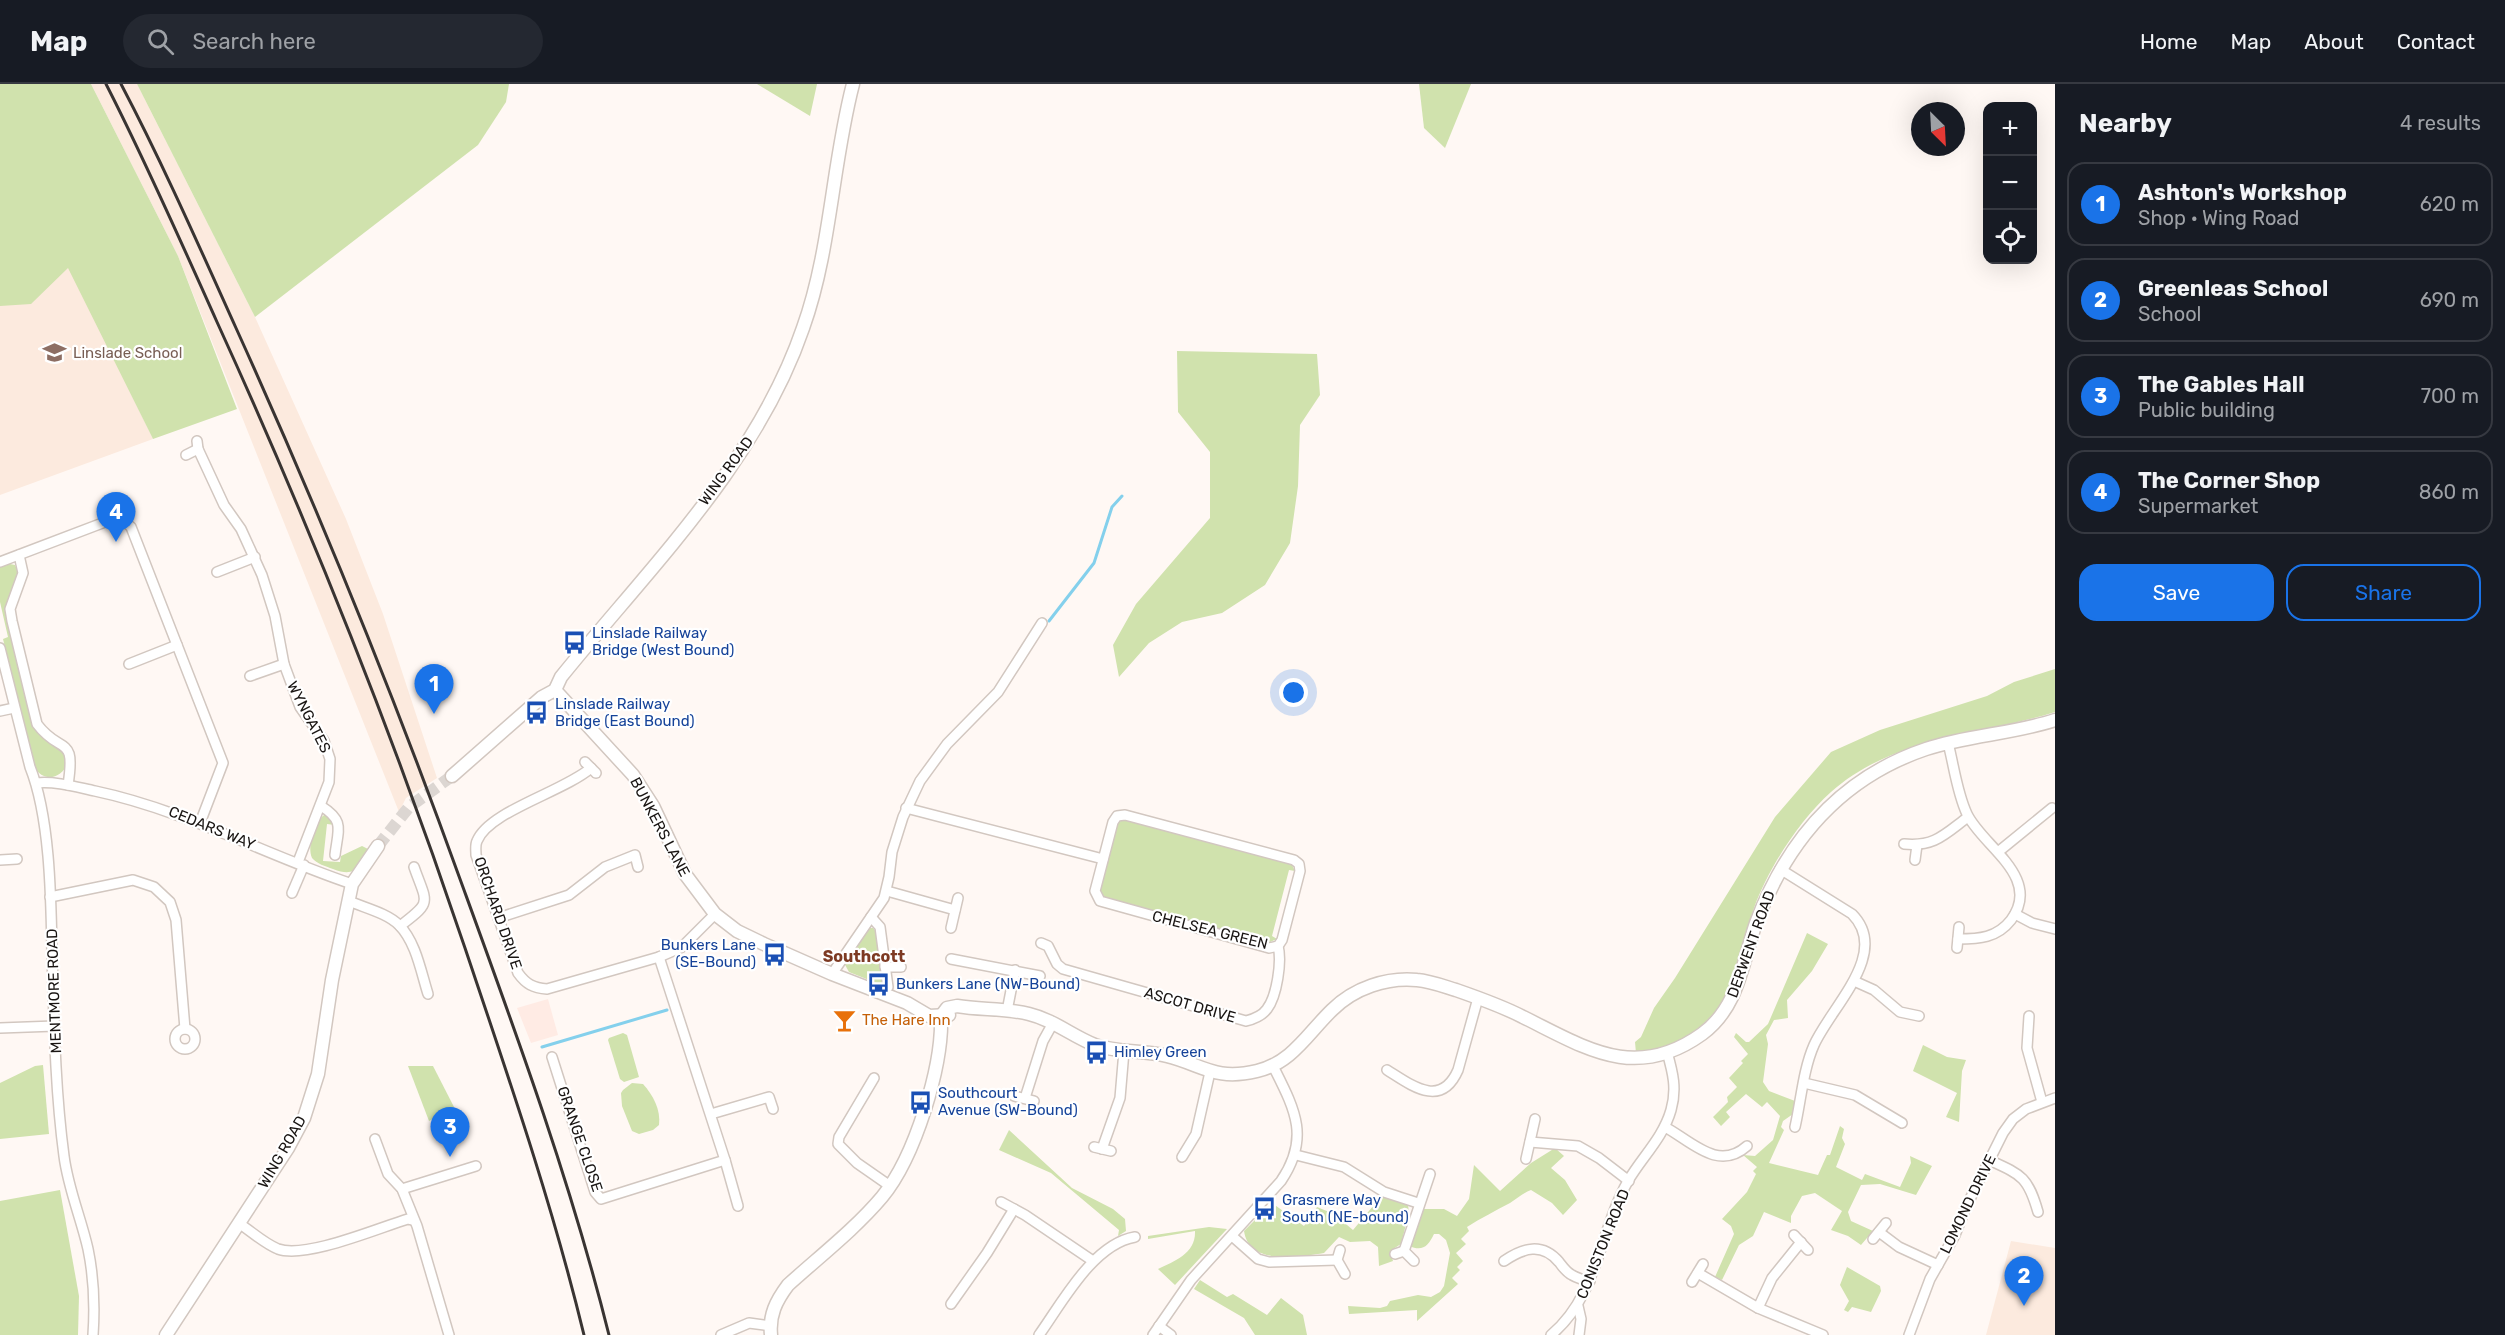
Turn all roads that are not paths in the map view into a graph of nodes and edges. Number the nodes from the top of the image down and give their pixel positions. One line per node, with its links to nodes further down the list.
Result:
1 (853, 84): 13 (street, WING ROAD)
2 (186, 455): 4 (street, WYNGATES)
3 (19, 555): 5 (street); 8 (street); 21 (street)
4 (255, 557): 6 (street); 11 (street, WYNGATES)
5 (0, 562)
6 (217, 573)
7 (1042, 623): 23 (street)
8 (177, 645): 10 (street); 26 (street)
9 (0, 648): 14 (street, MENTMORE ROAD)
10 (129, 664)
11 (284, 664): 12 (street, WYNGATES); 22 (street, WYNGATES)
12 (250, 676)
13 (555, 690): 19 (street, WING ROAD); 47 (street, BUNKERS LANE)
14 (14, 708): 15 (street); 20 (street, MENTMORE ROAD)
15 (0, 711)
16 (2055, 720): 17 (street, DERWENT ROAD)
17 (1948, 743): 25 (street); 39 (street, DERWENT ROAD)
18 (590, 768): 50 (street, ORCHARD DRIVE)
19 (452, 776)
20 (36, 783): 21 (street, CEDARS WAY); 43 (street, MENTMORE ROAD)
21 (68, 785): 26 (street, CEDARS WAY)
22 (321, 806): 31 (street); 36 (street, WYNGATES)
23 (906, 808): 33 (street); 41 (street)
24 (2052, 808): 30 (street)
25 (1968, 817): 28 (street); 30 (street)
26 (201, 824): 36 (street, CEDARS WAY)
27 (1904, 844): 28 (street)
28 (1917, 845): 35 (street)
29 (378, 846): 40 (street, WING ROAD)
30 (1998, 852): 48 (street)
31 (335, 855)
32 (17, 859): 34 (street)
33 (1103, 859): 56 (street, CHELSEA GREEN); 56 (street, CHELSEA GREEN)
34 (0, 860)
35 (1915, 860)
36 (301, 864): 40 (street, CEDARS WAY); 42 (street, WYNGATES)
37 (414, 867): 51 (street)
38 (638, 867): 50 (street)
39 (1780, 869): 66 (street); 79 (street, DERWENT ROAD)
40 (352, 884): 45 (street, WING ROAD)
41 (887, 891): 46 (street); 49 (street)
42 (292, 892)
43 (50, 897): 75 (street, MENTMORE ROAD); 77 (street)
44 (958, 898): 46 (street)
45 (349, 901): 51 (street); 120 (street, WING ROAD)
46 (955, 910): 53 (street)
47 (715, 914): 57 (street, ORCHARD DRIVE); 63 (street, BUNKERS LANE)
48 (2015, 914): 52 (street); 54 (street)
49 (871, 917): 60 (street); 63 (street)
50 (498, 918): 57 (street, ORCHARD DRIVE)
51 (400, 926): 68 (street)
52 (1959, 927)
53 (951, 928)
54 (2055, 929)
55 (1041, 943): 64 (street, ASCOT DRIVE)
56 (1278, 946): 64 (street, ASCOT DRIVE)
57 (659, 957): 92 (street)
58 (951, 959): 62 (street)
59 (1084, 964): 64 (street)
60 (885, 967): 61 (street); 67 (street)
61 (901, 967)
62 (1015, 970): 65 (street); 70 (street)
63 (832, 974): 71 (street, BUNKERS LANE)
64 (1081, 974)
65 (1040, 976)
66 (1854, 981): 72 (street); 85 (street)
67 (888, 987)
68 (428, 994)
69 (1478, 998): 79 (street, DERWENT ROAD); 81 (street); 82 (street)
70 (1006, 1011): 71 (street); 74 (street)
71 (940, 1016): 109 (street)
72 (1919, 1016)
73 (2029, 1016): 90 (street)
74 (1053, 1023): 78 (street); 88 (street)
75 (56, 1026): 76 (street); 140 (street, MENTMORE ROAD)
76 (0, 1028)
77 (185, 1029)
78 (1125, 1051): 83 (street); 100 (street)
79 (1667, 1052): 95 (street, CONISTON ROAD)
80 (552, 1057): 103 (street, GRANGE CLOSE)
81 (1273, 1066): 83 (street); 102 (street)
82 (1387, 1070)
83 (1210, 1072): 101 (street)
84 (874, 1078): 86 (street)
85 (1804, 1083): 94 (street); 96 (street)
86 (869, 1087): 87 (street); 109 (street)
87 (879, 1093)
88 (1014, 1096)
89 (2055, 1098): 90 (street, LOMOND DRIVE)
90 (2042, 1102): 105 (street, LOMOND DRIVE)
91 (773, 1109): 92 (street)
92 (711, 1114): 103 (street)
93 (1535, 1119): 98 (street)
94 (1902, 1124)
95 (1665, 1126): 99 (street); 108 (street, CONISTON ROAD)
96 (1795, 1127)
97 (375, 1139): 110 (street)
98 (1530, 1142): 104 (street); 108 (street)
99 (1747, 1146)
100 (1102, 1149)
101 (1186, 1155)
102 (1296, 1155): 114 (street); 121 (street)
103 (725, 1160): 115 (street)
104 (1526, 1160)
105 (1989, 1160): 112 (street); 130 (street, LOMOND DRIVE)
106 (476, 1166): 110 (street)
107 (1430, 1174): 114 (street)
108 (1629, 1181): 133 (street, CONISTON ROAD)
109 (890, 1186): 139 (street)
110 (402, 1189): 118 (street)
111 (2043, 1190): 112 (street)
112 (2033, 1194): 117 (street)
113 (1001, 1202): 116 (street)
114 (1418, 1203): 127 (street)
115 (738, 1206)
116 (1014, 1209): 126 (street); 135 (street)
117 (2038, 1212)
118 (413, 1220): 120 (street); 142 (street)
119 (1886, 1223): 130 (street)
120 (240, 1224): 141 (street, WING ROAD)
121 (1232, 1236): 125 (street); 138 (street)
122 (1135, 1238): 126 (street)
123 (1801, 1242): 137 (street)
124 (1340, 1250): 125 (street)
125 (1337, 1260): 132 (street)
126 (1094, 1261): 144 (street)
127 (1414, 1261)
128 (1504, 1261): 133 (street)
129 (1703, 1264): 131 (street)
130 (1938, 1265): 150 (street, LOMOND DRIVE)
131 (1698, 1273): 134 (street); 137 (street)
132 (1345, 1274)
133 (1590, 1281): 136 (street, CONISTON ROAD)
134 (1692, 1282)
135 (951, 1304)
136 (1578, 1306): 147 (street, CONISTON ROAD); 148 (street, CONISTON ROAD)
137 (1758, 1308): 149 (street)
138 (1159, 1326): 145 (street); 146 (street)
139 (771, 1331): 143 (street)
140 (93, 1335)
141 (166, 1335)
142 (449, 1335)
143 (721, 1335)
144 (1039, 1335)
145 (1153, 1335)
146 (1171, 1335)
147 (1551, 1335)
148 (1579, 1335)
149 (1823, 1335)
150 (1909, 1335)

